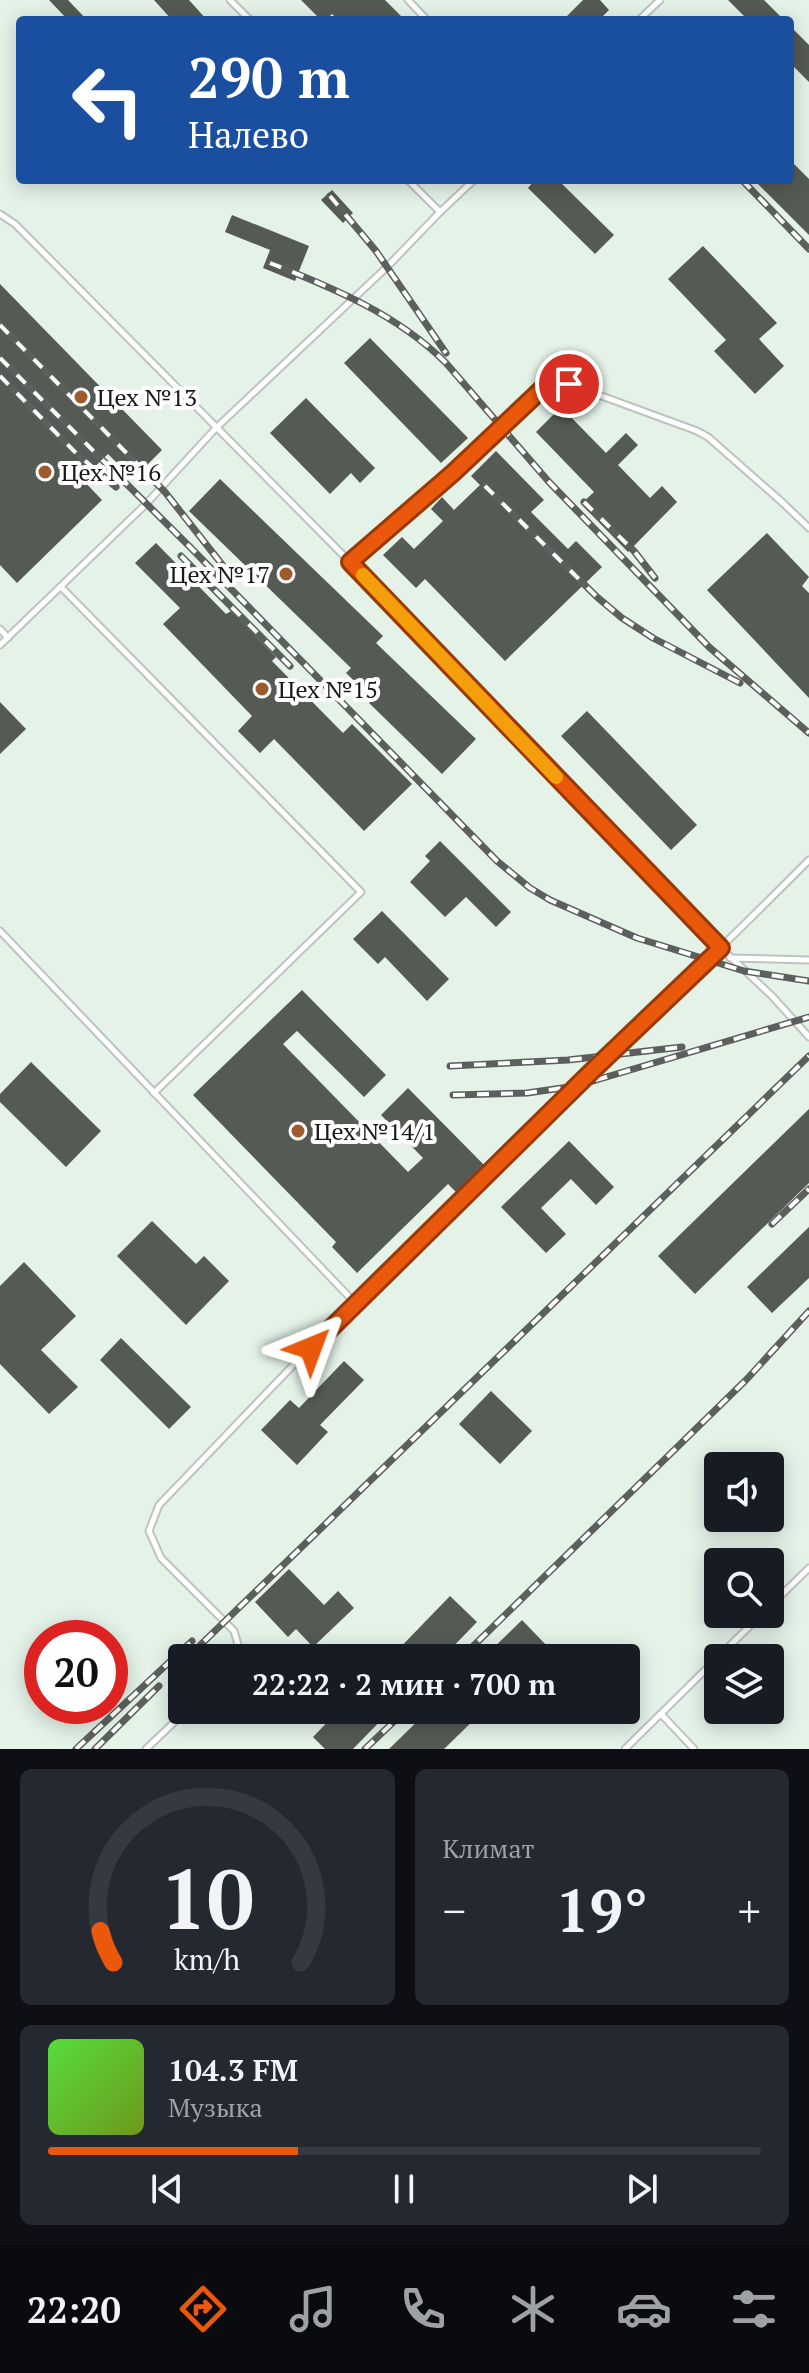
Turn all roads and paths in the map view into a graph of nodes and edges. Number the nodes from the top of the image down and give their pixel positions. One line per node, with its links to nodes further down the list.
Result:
1 (230, 0): 4 (lane)
2 (408, 0): 5 (lane)
3 (660, 0): 6 (lane)
4 (246, 16)
5 (423, 16)
6 (643, 16)
7 (412, 184): 9 (lane)
8 (470, 184): 9 (lane)
9 (440, 212): 11 (lane)
10 (0, 214): 11 (lane)
11 (216, 428): 13 (lane); 14 (lane)
12 (809, 528): 13 (lane)
13 (350, 562): 20 (lane)
14 (61, 587): 16 (lane); 24 (lane)
15 (0, 629): 16 (lane)
16 (8, 638): 17 (lane)
17 (0, 645)
18 (809, 860): 20 (lane)
19 (0, 931): 24 (lane)
20 (721, 948): 21 (lane); 25 (lane)
21 (730, 958): 22 (lane); 23 (lane)
22 (809, 960)
23 (809, 1037)
24 (154, 1093): 25 (lane)
25 (355, 1303): 29 (lane)
26 (809, 1568): 27 (lane)
27 (784, 1592)
28 (748, 1628): 30 (lane)
29 (238, 1644)
30 (661, 1714): 33 (lane); 34 (lane)
31 (172, 1724): 32 (lane)
32 (146, 1749)
33 (625, 1749)
34 (694, 1749)

